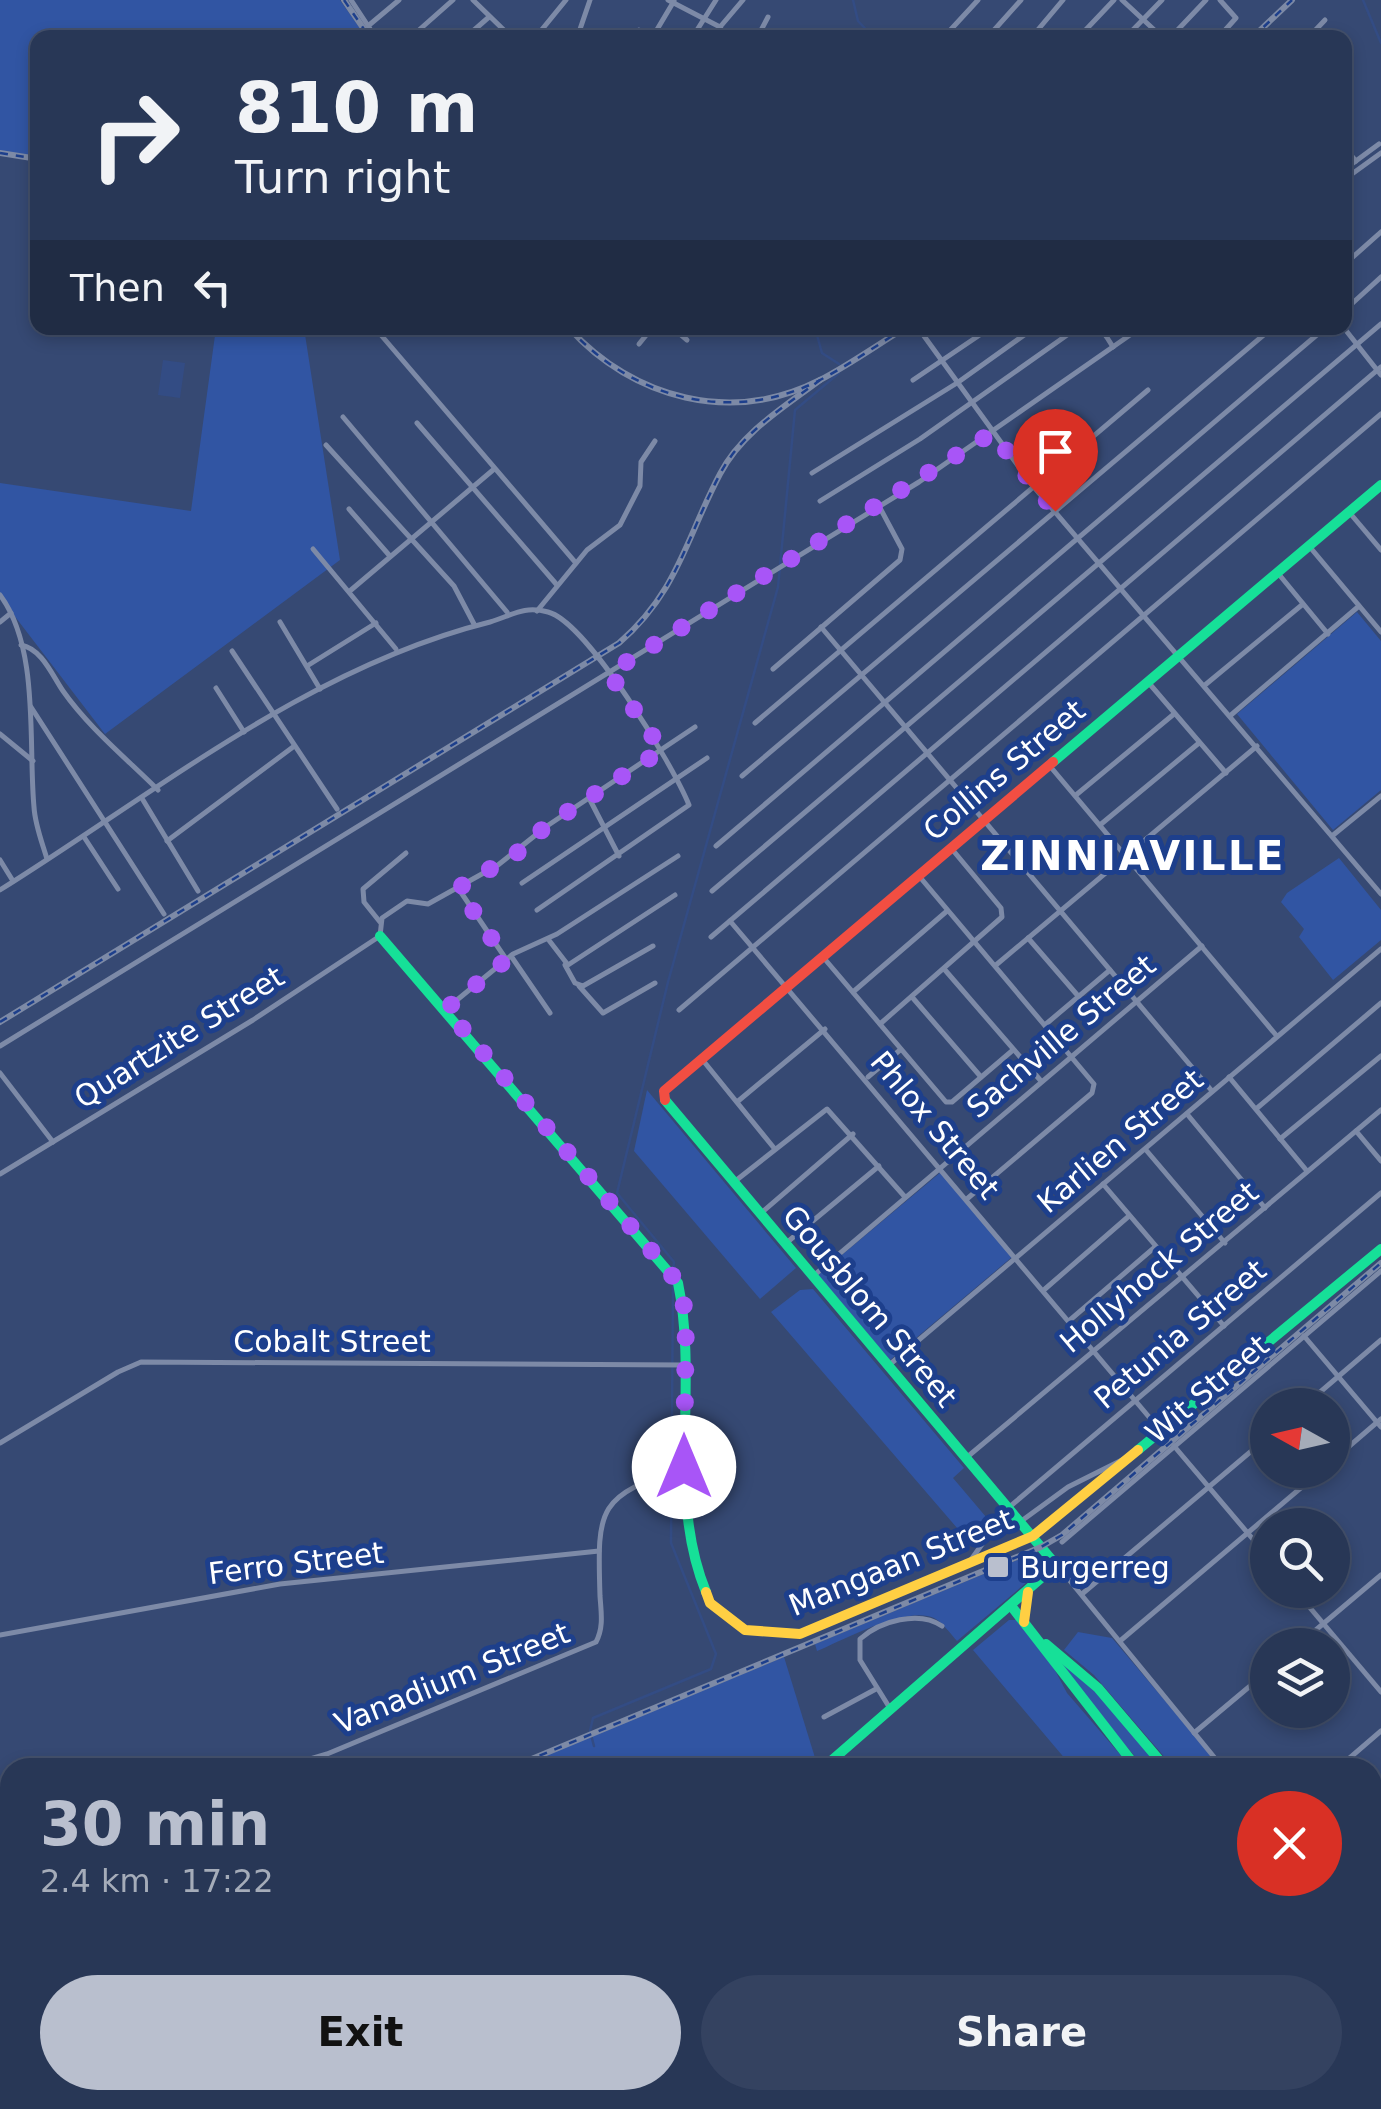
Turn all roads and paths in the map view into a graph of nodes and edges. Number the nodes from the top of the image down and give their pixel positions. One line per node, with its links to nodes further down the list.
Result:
1 (352, 0): 23 (street)
2 (399, 0): 23 (street)
3 (453, 0): 26 (street)
4 (473, 0): 18 (street)
5 (566, 0): 29 (street)
6 (590, 0): 30 (street)
7 (716, 0): 20 (street)
8 (744, 0): 24 (street)
9 (978, 0): 35 (street)
10 (1021, 0): 36 (street)
11 (1063, 0): 37 (street)
12 (1114, 0): 38 (street)
13 (1122, 0): 21 (street)
14 (1162, 0): 21 (street)
15 (1206, 0): 41 (street)
16 (1220, 0): 42 (street)
17 (672, 1): 20 (street); 31 (street)
18 (490, 17): 27 (street); 28 (street)
19 (768, 17): 34 (street)
20 (704, 19): 24 (street); 32 (street)
21 (1143, 19): 39 (street); 40 (street)
22 (1325, 20): 43 (street)
23 (368, 26): 25 (street)
24 (720, 27): 33 (street)
25 (371, 30)
26 (419, 30)
27 (475, 30)
28 (504, 30)
29 (542, 30)
30 (580, 30)
31 (656, 30)
32 (697, 30)
33 (722, 30)
34 (761, 30)
35 (950, 30)
36 (994, 30)
37 (1038, 30)
38 (1086, 30)
39 (1132, 30)
40 (1156, 30)
41 (1174, 30)
42 (1225, 30)
43 (1316, 30)
44 (1378, 144): 47 (street)
45 (1381, 153): 49 (street)
46 (1352, 156): 47 (street)
47 (1356, 160): 48 (street)
48 (1352, 163)
49 (1352, 174)
50 (1381, 232): 51 (street)
51 (1352, 258)
52 (1381, 277): 53 (street)
53 (1352, 304)
54 (1381, 324): 69 (street)
55 (381, 335): 83 (street)
56 (646, 335): 68 (street)
57 (681, 335): 67 (street)
58 (980, 335): 71 (street)
59 (1024, 335): 74 (street)
60 (1068, 335): 76 (street)
61 (1130, 335): 70 (street)
62 (1264, 335): 91 (street)
63 (1317, 335): 95 (street)
64 (1349, 335): 69 (street)
65 (924, 336): 71 (street)
66 (1106, 336): 70 (street)
67 (686, 340)
68 (639, 344)
69 (1356, 344): 72 (street); 100 (street)
70 (1112, 347): 80 (street)
71 (942, 362): 73 (street); 74 (street)
72 (1380, 371): 104 (street)
73 (913, 380)
74 (957, 383): 76 (street); 84 (street)
75 (1148, 390): 86 (street)
76 (972, 404): 80 (street); 88 (street)
77 (1381, 414): 112 (street)
78 (343, 417): 93 (street)
79 (417, 423): 85 (street)
80 (992, 433): 86 (street); 89 (street)
81 (655, 442): 101 (street)
82 (326, 445): 94 (street)
83 (493, 470): 85 (street); 101 (street)
84 (812, 473)
85 (470, 485): 93 (street); 103 (street)
86 (1032, 485): 91 (street); 122 (street)
87 (1381, 485): 92 (street, Collins Street)
88 (820, 501)
89 (879, 506): 117 (street); 127 (street)
90 (349, 509): 99 (street)
91 (1055, 511): 95 (street); 128 (street)
92 (1350, 512): 96 (street, Collins Street); 98 (street)
93 (430, 520): 94 (street); 110 (street)
94 (410, 536): 99 (street); 116 (street)
95 (1077, 537): 100 (street); 133 (street)
96 (1309, 546): 102 (street, Collins Street); 108 (street)
97 (313, 549): 105 (street)
98 (1381, 550)
99 (389, 555): 105 (street)
100 (1098, 562): 104 (street); 140 (street)
101 (576, 563): 103 (street)
102 (1277, 572): 107 (street); 124 (street, Collins Street)
103 (557, 585): 109 (street)
104 (1120, 588): 112 (street); 147 (street)
105 (351, 590): 115 (street)
106 (0, 596): 111 (street)
107 (1303, 604): 119 (street); 130 (street)
108 (1359, 606): 118 (street); 119 (street)
109 (538, 611): 110 (street); 127 (street)
110 (507, 612): 116 (street)
111 (11, 613): 113 (street); 120 (street)
112 (1144, 614): 124 (street); 153 (street)
113 (0, 622)
114 (280, 622): 125 (street)
115 (378, 622): 121 (street); 125 (street)
116 (474, 624): 121 (street)
117 (822, 627): 122 (street); 126 (street)
118 (1381, 632)
119 (1328, 634): 137 (street)
120 (21, 645): 134 (street); 155 (street)
121 (396, 649): 132 (street)
122 (841, 650): 128 (street); 138 (street)
123 (232, 651): 136 (street)
124 (1179, 655): 129 (street, Collins Street); 130 (street)
125 (306, 666): 132 (street)
126 (773, 669)
127 (609, 673): 146 (street); 222 (street)
128 (863, 677): 133 (street); 152 (street)
129 (1148, 682): 135 (street); 150 (street, Collins Street)
130 (1205, 686): 137 (street)
131 (216, 688): 141 (street)
132 (320, 689): 136 (street)
133 (884, 701): 140 (street); 168 (street)
134 (29, 705): 149 (street); 162 (street)
135 (1174, 714): 143 (street); 156 (street)
136 (274, 715): 141 (street); 144 (street)
137 (1230, 716): 145 (street)
138 (755, 723)
139 (695, 727): 146 (street)
140 (907, 727): 147 (street); 183 (street)
141 (244, 732): 155 (street)
142 (0, 734): 149 (street)
143 (1199, 743): 151 (street); 163 (street)
144 (294, 746): 160 (street); 167 (street)
145 (1257, 746): 151 (street); 165 (street)
146 (662, 750): 154 (street); 158 (street)
147 (928, 752): 153 (street); 190 (street)
148 (707, 758): 154 (street)
149 (33, 761): 174 (street)
150 (1049, 766): 156 (street); 161 (street, Collins Street)
151 (1226, 773): 173 (street)
152 (742, 776)
153 (950, 778): 161 (street); 199 (street)
154 (677, 779): 164 (street); 171 (street)
155 (158, 790): 159 (street)
156 (1076, 795): 163 (street)
157 (1381, 796): 165 (street)
158 (589, 798): 164 (street); 180 (street)
159 (142, 800): 162 (street); 167 (street)
160 (337, 808)
161 (985, 820): 169 (street, Collins Street); 188 (street)
162 (107, 822): 166 (street); 189 (street)
163 (1100, 825): 173 (street)
164 (606, 826): 171 (street); 178 (street)
165 (1332, 836): 185 (street)
166 (84, 837): 174 (street); 179 (street)
167 (167, 841): 182 (street)
168 (716, 846)
169 (951, 848): 176 (street, Collins Street); 196 (street)
170 (406, 854): 191 (street)
171 (619, 856): 186 (street)
172 (678, 856): 194 (street)
173 (1126, 857): 188 (street); 198 (street)
174 (48, 859): 177 (street)
175 (0, 860): 177 (street)
176 (919, 876): 187 (street); 201 (street, Collins Street)
177 (13, 882): 181 (street)
178 (522, 883)
179 (118, 888)
180 (458, 888): 191 (street); 202 (street)
181 (0, 890)
182 (198, 891)
183 (712, 891)
184 (675, 894): 203 (street)
185 (1381, 894)
186 (538, 910)
187 (948, 911): 196 (street); 210 (street)
188 (1060, 911): 195 (street); 206 (street)
189 (164, 914)
190 (730, 921): 193 (street); 199 (street, Phlox Street)
191 (380, 922): 192 (street)
192 (380, 936): 215 (street, Mangaan Street); 242 (street, Quartzite Street)
193 (711, 937)
194 (545, 938): 202 (street); 203 (street)
195 (1028, 938): 204 (street); 211 (street)
196 (976, 942): 204 (street); 205 (street)
197 (652, 946): 208 (street)
198 (1202, 946): 213 (street, Sachville Street); 221 (street)
199 (754, 948): 209 (street, Phlox Street); 216 (street)
200 (1381, 950): 221 (street, Karlien Street)
201 (822, 957): 209 (street, Collins Street); 210 (street)
202 (508, 958): 215 (street); 217 (street)
203 (566, 965): 208 (street)
204 (996, 965): 219 (street)
205 (945, 970): 212 (street); 224 (street)
206 (1110, 970): 211 (street); 213 (street)
207 (655, 983): 208 (street)
208 (579, 986)
209 (788, 986): 220 (street, Phlox Street); 227 (street, Collins Street)
210 (853, 992): 218 (street)
211 (1078, 996): 219 (street)
212 (912, 997): 218 (street); 229 (street)
213 (1137, 1002): 226 (street, Sachville Street); 233 (street)
214 (1381, 1003): 236 (street)
215 (446, 1009): 272 (street, Mangaan Street)
216 (679, 1010)
217 (550, 1013)
218 (880, 1024): 223 (street)
219 (1046, 1024): 226 (street)
220 (824, 1029): 231 (street, Phlox Street); 235 (street)
221 (1276, 1035): 230 (street, Karlien Street)
222 (0, 1046)
223 (900, 1050): 229 (street); 231 (street)
224 (1013, 1050): 229 (street); 232 (street)
225 (1381, 1056): 241 (street)
226 (1072, 1057): 232 (street, Sachville Street); 254 (street)
227 (701, 1058): 234 (street, Collins Street); 235 (street)
228 (0, 1073): 242 (street)
229 (981, 1077)
230 (1228, 1077): 233 (street, Karlien Street); 236 (street)
231 (866, 1078): 247 (street, Phlox Street)
232 (1042, 1082): 247 (street, Sachville Street)
233 (1212, 1091): 238 (street, Karlien Street)
234 (663, 1095): 250 (street, Gousblom Street)
235 (737, 1102): 243 (street)
236 (1256, 1108): 241 (street)
237 (1381, 1110): 239 (street, Hollyhock Street)
238 (1186, 1114): 244 (street, Karlien Street); 255 (street)
239 (1356, 1131): 245 (street); 248 (street, Hollyhock Street)
240 (853, 1134): 243 (street); 246 (street); 256 (street)
241 (1280, 1139): 248 (street)
242 (54, 1142): 249 (street, Quartzite Street)
243 (774, 1148): 250 (street)
244 (1145, 1149): 251 (street, Karlien Street); 258 (street)
245 (1381, 1161)
246 (879, 1166): 253 (street); 259 (street)
247 (942, 1167): 253 (street, Sachville Street); 254 (street, Phlox Street)
248 (1307, 1171): 255 (street, Hollyhock Street)
249 (0, 1174)
250 (734, 1182): 256 (street, Gousblom Street)
251 (1103, 1184): 257 (street); 262 (street, Karlien Street)
252 (1381, 1193): 268 (street, Petunia Street)
253 (904, 1196): 264 (street, Sachville Street)
254 (968, 1198): 262 (street, Phlox Street)
255 (1265, 1208): 258 (street, Hollyhock Street)
256 (760, 1214): 259 (street, Gousblom Street)
257 (1130, 1216): 260 (street); 266 (street)
258 (1225, 1242): 265 (street, Hollyhock Street)
259 (785, 1244): 264 (street, Gousblom Street)
260 (1156, 1246): 265 (street); 267 (street)
261 (1381, 1249): 278 (street, Mangaan Street)
262 (1017, 1258): 266 (street, Phlox Street); 273 (street, Karlien Street)
263 (1381, 1270): 269 (street, Wit Street)
264 (812, 1277): 273 (street, Gousblom Street)
265 (1183, 1278): 268 (street); 271 (street, Hollyhock Street)
266 (1045, 1289): 267 (street, Phlox Street)
267 (1070, 1320): 271 (street, Phlox Street)
268 (1224, 1326): 276 (street, Petunia Street)
269 (1304, 1336): 274 (street); 280 (street, Wit Street)
270 (1381, 1340): 274 (street)
271 (1096, 1350): 276 (street, Phlox Street); 284 (street, Hollyhock Street)
272 (685, 1365): 279 (street, Cobalt Street); 285 (street, Mangaan Street)
273 (888, 1366): 284 (street, Gousblom Street)
274 (1338, 1376): 275 (street); 277 (street)
275 (1324, 1388)
276 (1137, 1399): 278 (street, Phlox Street); 288 (street, Petunia Street)
277 (1380, 1423): 281 (street)
278 (1162, 1432): 283 (street, Mangaan Street)
279 (0, 1443)
280 (1174, 1446): 286 (street); 293 (street, Wit Street)
281 (1350, 1447)
282 (1250, 1452): 286 (street)
283 (1132, 1456): 289 (street); 292 (street, Mangaan Street)
284 (966, 1458): 288 (street, Gousblom Street)
285 (684, 1467): 294 (street, Vanadium Street); 295 (street, Mangaan Street)
286 (1208, 1487): 290 (street); 299 (street)
287 (1301, 1488): 290 (street)
288 (1007, 1508): 289 (street, Gousblom Street); 295 (street, Petunia Street)
289 (1020, 1522): 292 (street, Gousblom Street)
290 (1248, 1533): 291 (street); 307 (street)
291 (1250, 1535)
292 (1033, 1536): 295 (street, Mangaan Street); 296 (street, Gousblom Street)
293 (1062, 1542)
294 (599, 1551): 306 (street, Ferro Street); 316 (street, Vanadium Street)
295 (968, 1564)
296 (1056, 1564): 298 (street); 299 (street)
297 (1381, 1575): 303 (street)
298 (1028, 1592): 300 (street); 302 (street)
299 (1082, 1594): 307 (street)
300 (1012, 1607): 302 (street); 312 (street)
301 (1311, 1608): 303 (street)
302 (1024, 1622): 308 (street)
303 (1324, 1624): 305 (street); 311 (street)
304 (942, 1626): 310 (street)
305 (1319, 1628)
306 (0, 1635)
307 (1120, 1641): 315 (street)
308 (1042, 1642): 318 (street); 319 (street)
309 (1250, 1686): 315 (street)
310 (876, 1690): 312 (street); 313 (street)
311 (1381, 1692)
312 (891, 1710): 317 (street)
313 (824, 1716)
314 (1381, 1731): 321 (street)
315 (1194, 1733): 320 (street)
316 (313, 1758)
317 (835, 1758)
318 (1129, 1758)
319 (1158, 1758)
320 (1215, 1758)
321 (1350, 1758)

